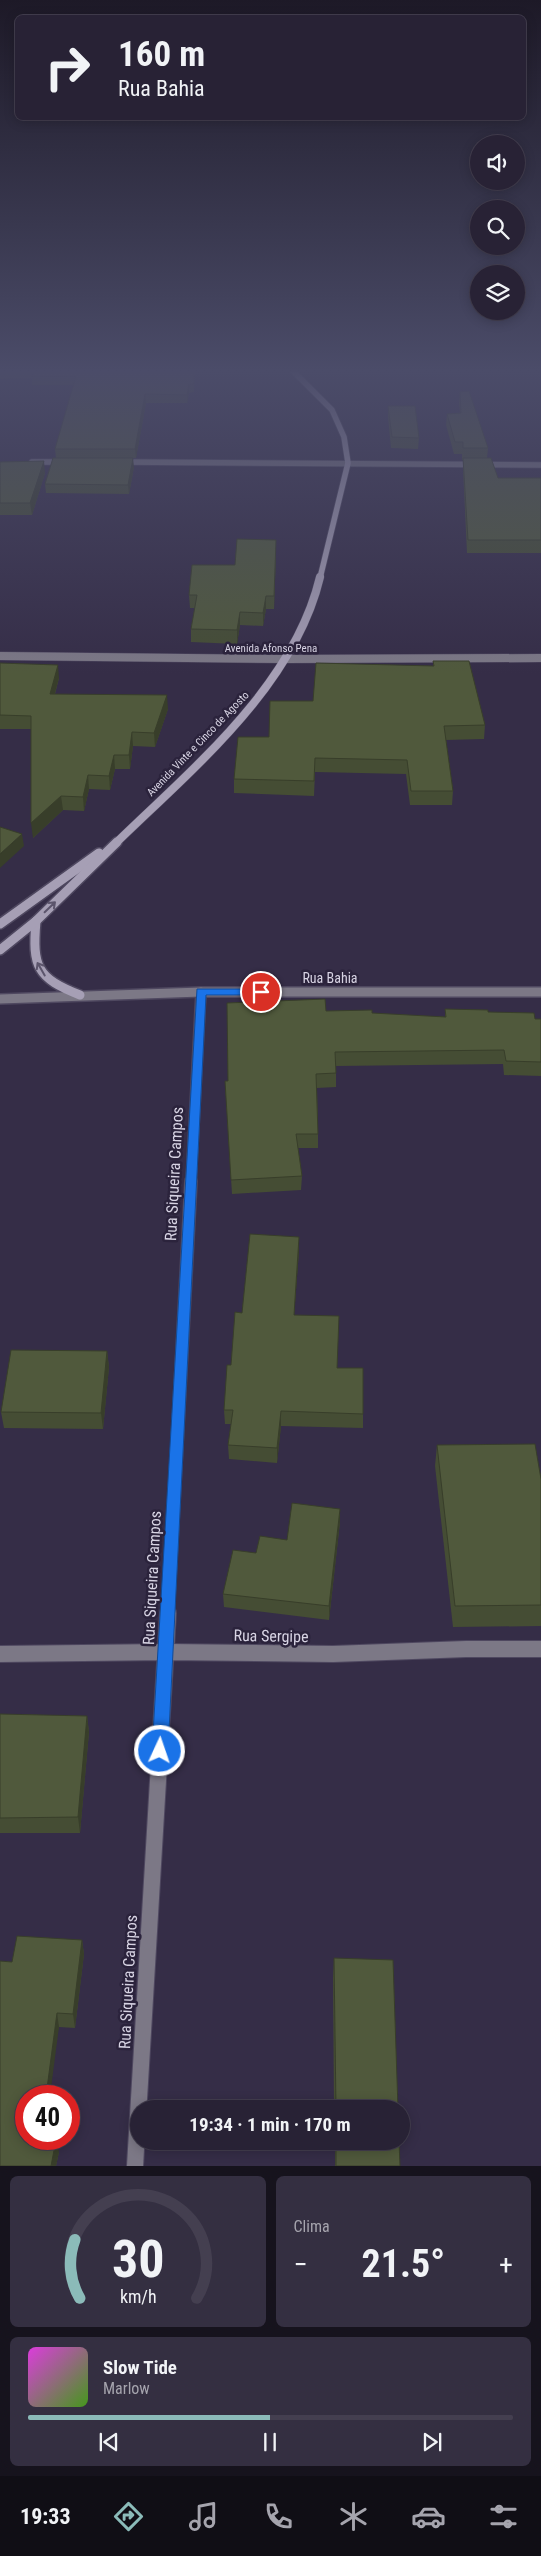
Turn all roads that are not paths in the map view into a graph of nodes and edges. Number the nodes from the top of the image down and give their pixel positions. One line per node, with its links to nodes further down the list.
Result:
1 (346, 471): 4 (main road, Avenida Vinte e Cinco de Agosto)
2 (0, 656): 4 (street, Avenida Afonso Pena)
3 (541, 658): 4 (street, Avenida Afonso Pena)
4 (286, 659): 5 (main road, Avenida Vinte e Cinco de Agosto)
5 (128, 832): 6 (main road, Avenida Vinte e Cinco de Agosto, one-way to 5); 7 (main road, Avenida Vinte e Cinco de Agosto)
6 (36, 921): 8 (main road, Avenida Vinte e Cinco de Agosto); 11 (main road, one-way to 6)
7 (0, 924)
8 (0, 950)
9 (201, 992): 10 (street, Rua Bahia); 11 (street, Rua Bahia); 14 (street, Rua Siqueira Campos)
10 (541, 992)
11 (80, 995): 12 (street, Rua Bahia)
12 (0, 999)
13 (541, 1649): 14 (street, Rua Sergipe)
14 (166, 1652): 15 (street, Rua Sergipe); 16 (street, Rua Siqueira Campos)
15 (0, 1654)
16 (135, 2166)

